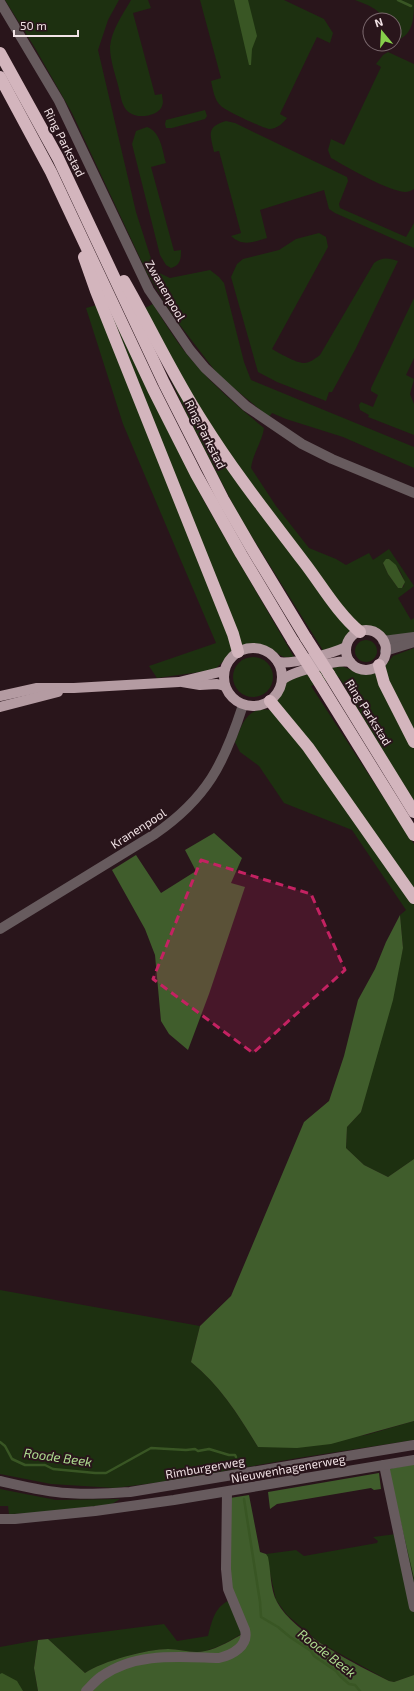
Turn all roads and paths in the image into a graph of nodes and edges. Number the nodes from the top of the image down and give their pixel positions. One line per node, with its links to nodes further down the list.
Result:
1 (0, 2): 6 (street, Zwanenpool)
2 (0, 53): 5 (highway, Ring Parkstad)
3 (0, 77): 4 (highway)
4 (62, 195): 12 (highway); 27 (highway, bridge)
5 (84, 213): 7 (highway); 26 (highway, Ring Parkstad, bridge)
6 (414, 493)
7 (360, 632): 10 (main road); 11 (main road)
8 (414, 637): 10 (street)
9 (414, 642): 10 (street)
10 (384, 646): 15 (main road)
11 (346, 647): 13 (main road); 14 (main road)
12 (238, 652): 13 (main road); 16 (main road)
13 (278, 662): 17 (main road)
14 (350, 662): 15 (main road); 17 (main road)
15 (379, 665): 25 (highway)
16 (224, 671): 18 (main road); 19 (main road)
17 (282, 680): 22 (main road)
18 (178, 682): 19 (main road); 20 (main road)
19 (225, 686): 23 (main road)
20 (74, 688): 21 (main road); 24 (main road)
21 (0, 696)
22 (270, 702): 23 (main road); 28 (highway)
23 (243, 705): 29 (street, Kranenpool)
24 (0, 707)
25 (414, 742)
26 (414, 812)
27 (414, 835)
28 (414, 898)
29 (0, 929)
30 (414, 1445): 33 (street, Rimburgerweg)
31 (414, 1460): 32 (street, Nieuwenhagenerweg)
32 (384, 1465): 34 (street, Nieuwenhagenerweg); 36 (street)
33 (0, 1482)
34 (227, 1492): 35 (street, Nieuwenhagenerweg); 37 (street)
35 (0, 1520)
36 (414, 1607)
37 (86, 1691)

